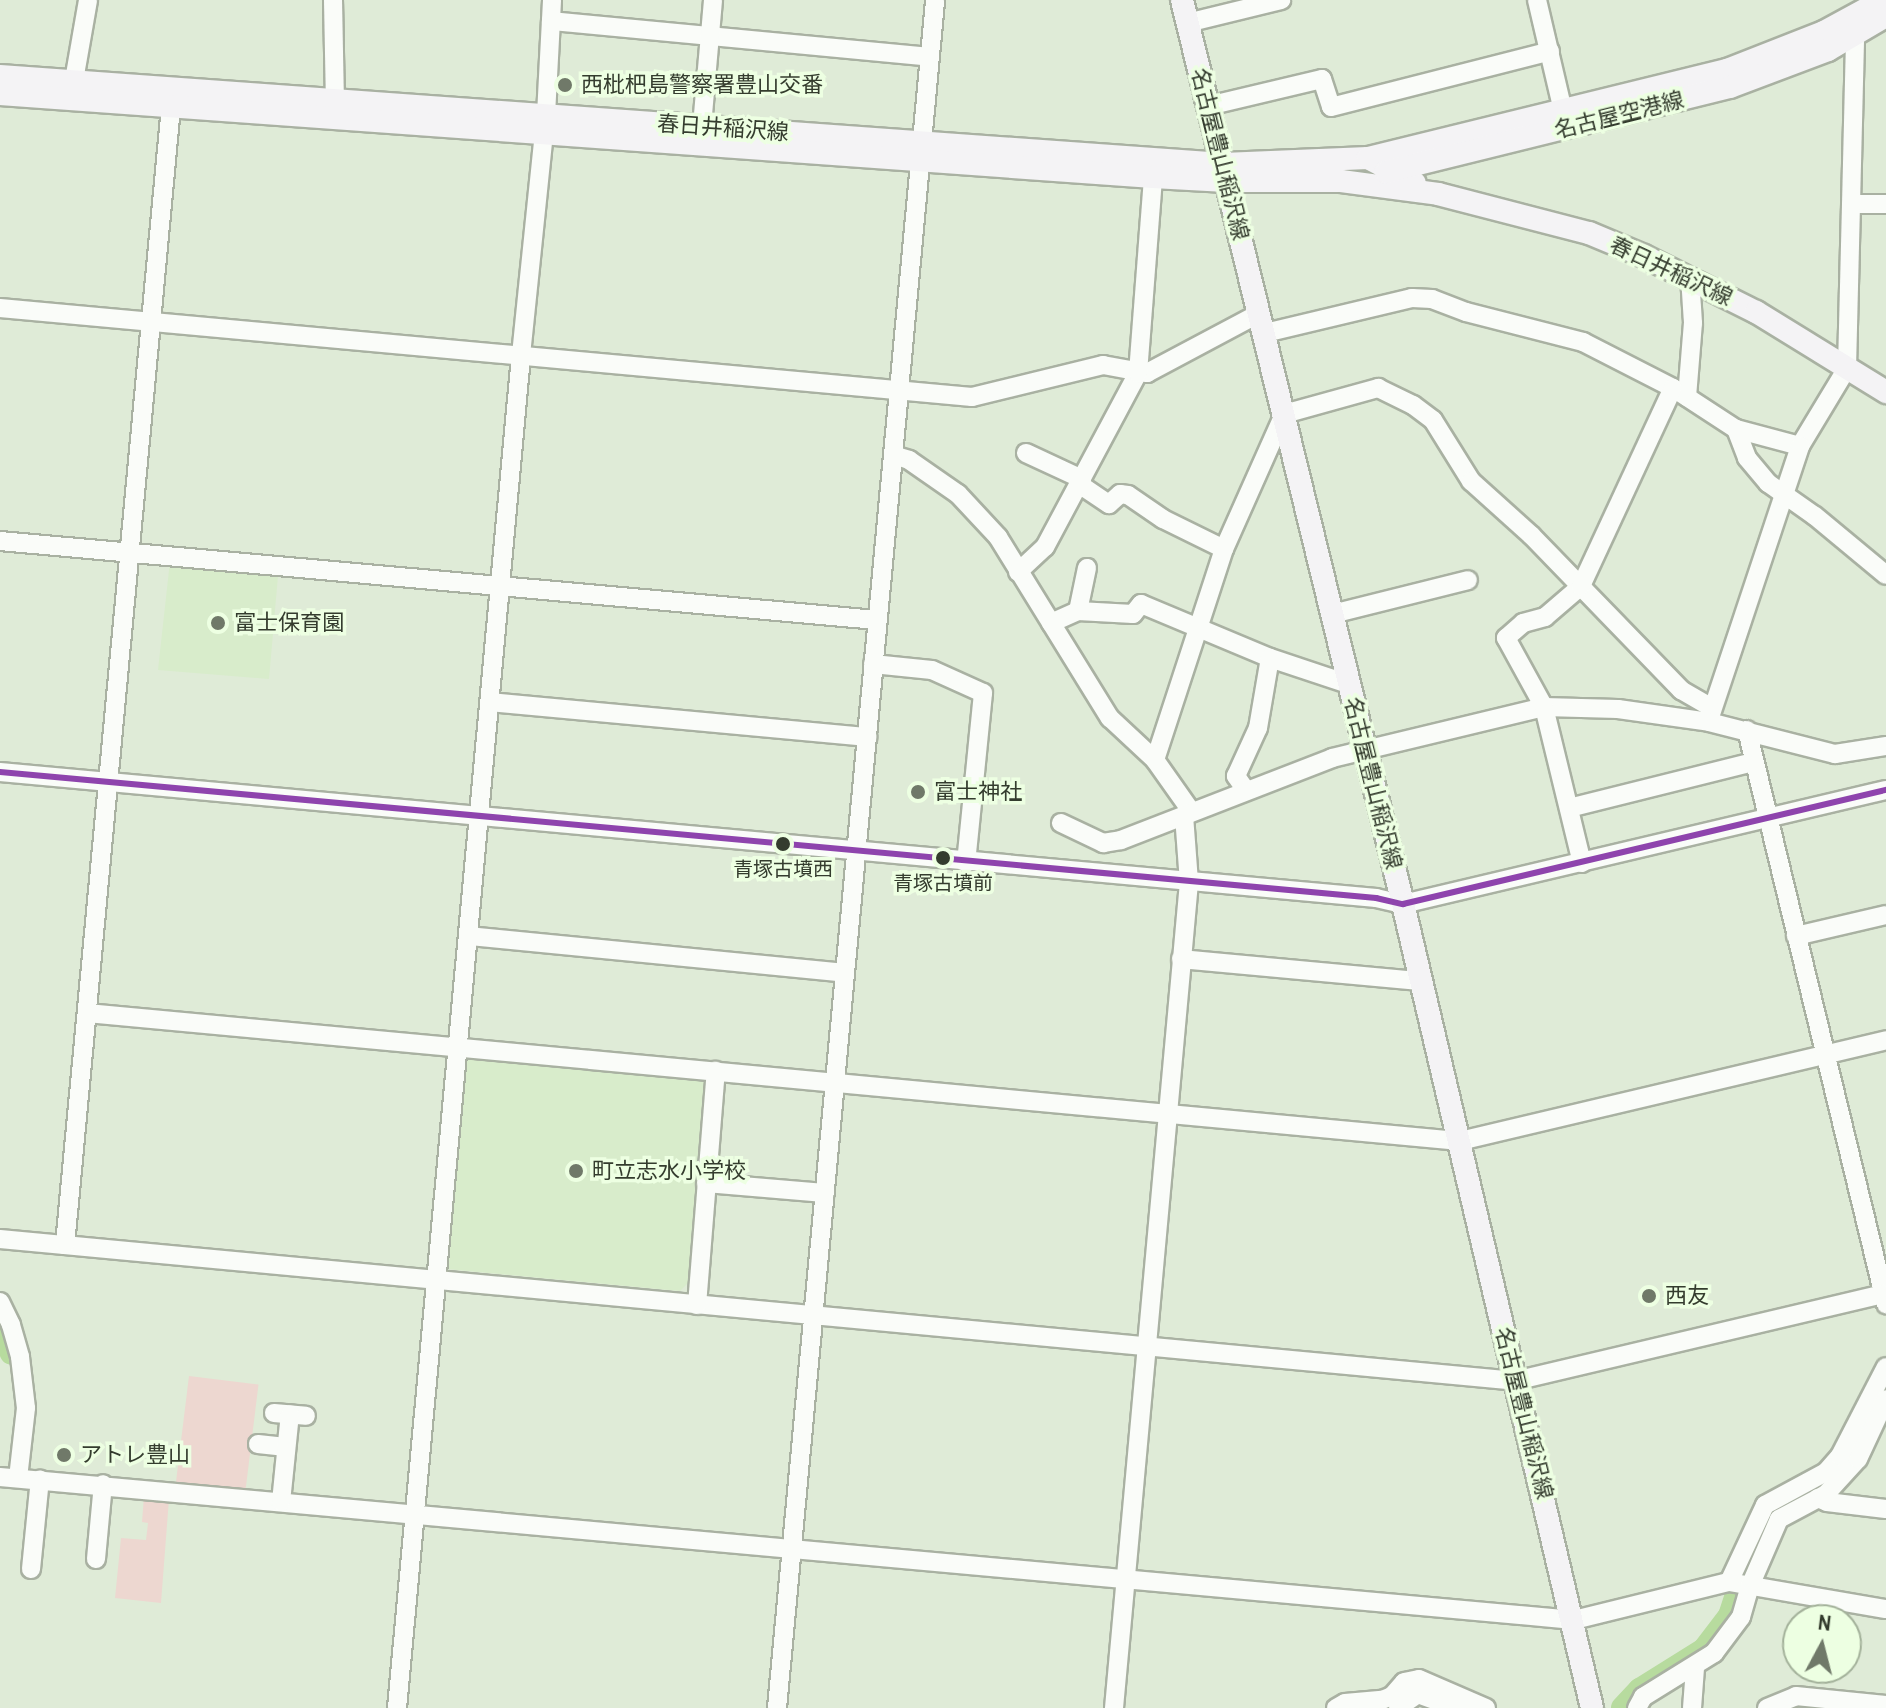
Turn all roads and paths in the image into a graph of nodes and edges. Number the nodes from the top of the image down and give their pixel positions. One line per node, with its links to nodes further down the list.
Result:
1 (88, 0): 17 (street)
2 (333, 0): 19 (street)
3 (552, 0): 11 (street)
4 (713, 0): 13 (street)
5 (935, 0): 15 (street)
6 (1182, 0): 12 (main road, 名古屋豊山稲沢線)
7 (1281, 0): 12 (street)
8 (1537, 0): 14 (street)
9 (1884, 14): 10 (main road, 名古屋空港線)
10 (1854, 18): 22 (main road, 名古屋空港線); 27 (main road, 名古屋空港線); 32 (street)
11 (551, 21): 13 (street); 23 (street)
12 (1187, 23): 21 (main road, 名古屋豊山稲沢線)
13 (709, 37): 15 (street); 24 (street)
14 (1550, 51): 21 (street); 22 (street)
15 (929, 57): 25 (street)
16 (0, 76): 17 (main road, 春日井稲沢線)
17 (72, 91): 18 (main road, 春日井稲沢線); 19 (main road, 春日井稲沢線); 20 (main road, 春日井稲沢線)
18 (0, 94)
19 (335, 100): 23 (main road, 春日井稲沢線)
20 (171, 106): 23 (main road, 春日井稲沢線); 36 (street)
21 (1208, 106): 28 (main road, 名古屋豊山稲沢線)
22 (1563, 111): 26 (main road, 名古屋空港線)
23 (544, 124): 24 (main road, 春日井稲沢線); 25 (main road, 春日井稲沢線); 38 (street)
24 (702, 126): 25 (main road, 春日井稲沢線)
25 (920, 151): 28 (main road, 春日井稲沢線); 29 (main road, 春日井稲沢線); 41 (street)
26 (1368, 158): 27 (main road, 春日井稲沢線); 28 (main road, 春日井稲沢線)
27 (1389, 171): 30 (main road, 名古屋空港線); 31 (main road, 春日井稲沢線)
28 (1224, 173): 29 (main road, 春日井稲沢線); 30 (main road, 春日井稲沢線); 37 (main road, 名古屋豊山稲沢線)
29 (1153, 177): 40 (street)
30 (1341, 181): 31 (main road, 春日井稲沢線)
31 (1438, 194): 34 (main road, 春日井稲沢線)
32 (1853, 204): 33 (street); 39 (street)
33 (1886, 204)
34 (1690, 277): 39 (main road, 春日井稲沢線); 43 (street)
35 (0, 308): 36 (street)
36 (149, 321): 38 (street); 53 (street)
37 (1262, 323): 40 (street); 43 (street); 44 (main road, 名古屋豊山稲沢線)
38 (521, 355): 41 (street); 58 (street)
39 (1847, 368): 42 (main road, 春日井稲沢線); 46 (street)
40 (1138, 373): 41 (street); 49 (street)
41 (898, 391): 48 (street)
42 (1886, 392)
43 (1680, 393): 45 (street); 59 (street)
44 (1284, 414): 52 (street); 59 (street); 61 (main road, 名古屋豊山稲沢線)
45 (1736, 429): 46 (street); 50 (street)
46 (1800, 446): 50 (street)
47 (1026, 453): 49 (street)
48 (893, 455): 55 (street); 62 (street)
49 (1080, 481): 52 (street); 55 (street)
50 (1785, 495): 56 (street); 70 (street)
51 (0, 541): 53 (street)
52 (1224, 549): 64 (street)
53 (129, 551): 58 (street); 78 (street)
54 (1087, 568): 60 (street)
55 (1018, 572): 63 (street)
56 (1886, 575)
57 (1468, 580): 61 (street)
58 (501, 585): 62 (street); 68 (street)
59 (1581, 586): 69 (street); 70 (street)
60 (1078, 611): 63 (street); 64 (street)
61 (1332, 614): 67 (main road, 名古屋豊山稲沢線)
62 (877, 620): 66 (street)
63 (1051, 623): 75 (street)
64 (1197, 629): 65 (street); 75 (street)
65 (1270, 658): 67 (street); 79 (street)
66 (873, 664): 72 (street); 88 (street)
67 (1348, 684): 74 (main road, 名古屋豊山稲沢線)
68 (490, 702): 72 (street); 83 (street)
69 (1544, 707): 70 (street); 74 (street); 81 (street)
70 (1711, 715): 71 (street)
71 (1747, 730): 73 (street); 76 (street)
72 (867, 737): 87 (street)
73 (1886, 746)
74 (1364, 750): 79 (street); 92 (main road, 名古屋豊山稲沢線)
75 (1155, 760): 82 (street)
76 (1754, 762): 81 (street); 84 (street)
77 (0, 772): 78 (street)
78 (109, 783): 83 (street); 99 (street)
79 (1245, 789): 82 (street)
80 (1886, 790): 84 (street)
81 (1569, 808): 89 (street)
82 (1187, 813): 86 (street); 91 (street)
83 (480, 816): 87 (street); 94 (street)
84 (1767, 817): 89 (street); 95 (street)
85 (1061, 823): 86 (street)
86 (1121, 840): 90 (street)
87 (855, 851): 88 (street); 97 (street)
88 (966, 863): 90 (street)
89 (1582, 863): 92 (street)
90 (1118, 876): 91 (street)
91 (1189, 882): 92 (street); 96 (street)
92 (1403, 904): 98 (main road, 名古屋豊山稲沢線)
93 (1886, 915): 95 (street)
94 (469, 936): 97 (street); 101 (street)
95 (1796, 936): 102 (street)
96 (1181, 959): 98 (street); 105 (street)
97 (844, 973): 104 (street)
98 (1419, 981): 106 (main road, 名古屋豊山稲沢線)
99 (87, 1013): 101 (street); 110 (street)
100 (1886, 1040): 102 (street)
101 (458, 1047): 103 (street); 111 (street)
102 (1825, 1054): 106 (street); 112 (street)
103 (716, 1071): 104 (street); 107 (street)
104 (834, 1082): 105 (street); 108 (street)
105 (1167, 1113): 106 (street); 116 (street)
106 (1460, 1141): 118 (main road, 名古屋豊山稲沢線)
107 (706, 1183): 108 (street); 114 (street)
108 (825, 1193): 115 (street)
109 (0, 1239): 110 (street)
110 (65, 1245): 111 (street)
111 (437, 1281): 114 (street); 129 (street)
112 (1885, 1299): 118 (street)
113 (0, 1302): 123 (street)
114 (697, 1305): 115 (street)
115 (815, 1316): 116 (street); 130 (street)
116 (1147, 1348): 118 (street); 133 (street)
117 (1886, 1367): 134 (street)
118 (1515, 1381): 136 (main road, 名古屋豊山稲沢線)
119 (1886, 1399): 126 (street)
120 (290, 1414): 122 (street)
121 (258, 1444): 122 (street)
122 (291, 1452): 127 (street)
123 (9, 1477): 124 (street)
124 (40, 1479): 125 (street); 132 (street)
125 (103, 1484): 127 (street); 131 (street)
126 (1818, 1498): 128 (street); 134 (street)
127 (281, 1502): 129 (street)
128 (1886, 1509)
129 (415, 1515): 130 (street); 140 (street)
130 (794, 1549): 133 (street); 141 (street)
131 (96, 1559)
132 (31, 1569)
133 (1127, 1579): 136 (street); 142 (street)
134 (1739, 1584): 135 (street); 136 (street); 137 (street)
135 (1886, 1609)
136 (1574, 1620): 147 (main road, 名古屋豊山稲沢線)
137 (1695, 1668): 148 (street); 149 (street)
138 (1795, 1702): 139 (street); 150 (street)
139 (1886, 1705)
140 (398, 1708)
141 (777, 1708)
142 (1114, 1708)
143 (1336, 1708): 146 (street)
144 (1398, 1708): 145 (street)
145 (1456, 1708)
146 (1486, 1708)
147 (1592, 1708)
148 (1637, 1708)
149 (1692, 1708)
150 (1767, 1708)

